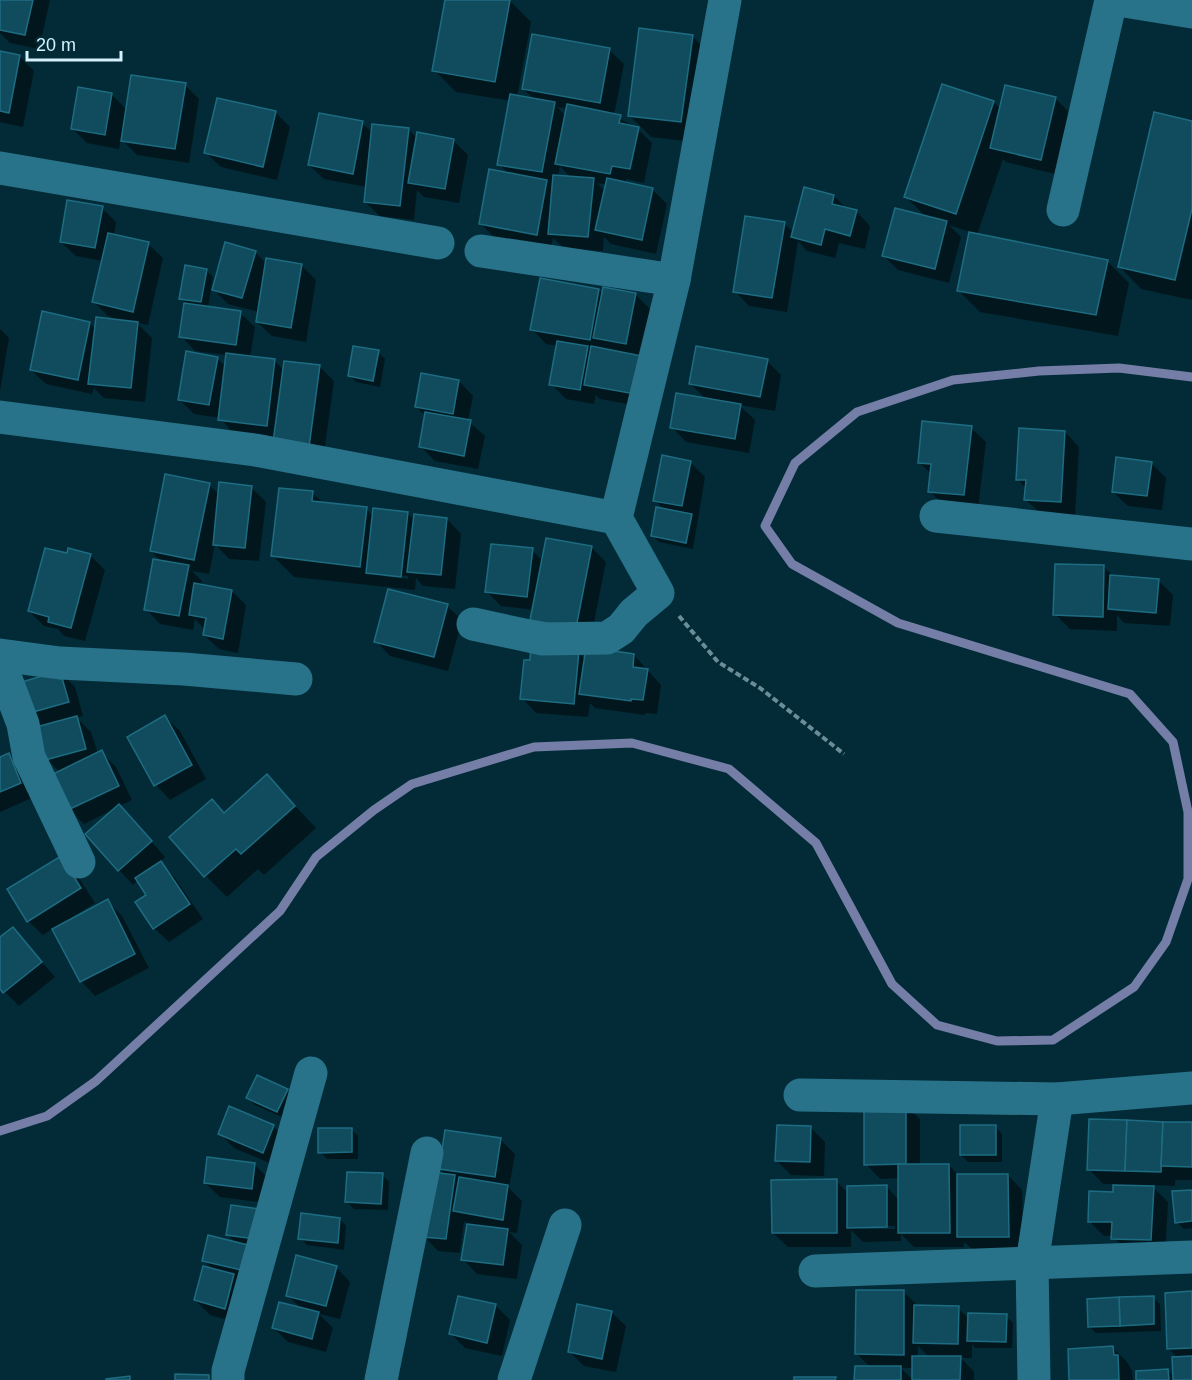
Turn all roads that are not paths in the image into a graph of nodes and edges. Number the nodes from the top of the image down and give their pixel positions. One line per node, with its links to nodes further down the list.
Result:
1 (725, 0): 9 (street)
2 (1111, 0): 6 (street)
3 (1118, 0): 4 (street)
4 (1192, 12)
5 (0, 168): 7 (street)
6 (1063, 210)
7 (438, 243)
8 (481, 251): 9 (street)
9 (675, 280): 12 (street)
10 (0, 417): 12 (street)
11 (936, 516): 13 (street)
12 (616, 518): 14 (street)
13 (1192, 544)
14 (473, 624)
15 (0, 655): 17 (street)
16 (0, 663): 18 (street)
17 (296, 679)
18 (80, 862)
19 (312, 1073): 28 (street)
20 (1186, 1082): 22 (street)
21 (800, 1095): 22 (street)
22 (1057, 1099): 26 (street)
23 (427, 1153): 29 (street)
24 (565, 1225): 30 (street)
25 (1192, 1257): 26 (street)
26 (1032, 1263): 27 (street); 31 (street)
27 (815, 1271)
28 (228, 1380)
29 (381, 1380)
30 (514, 1380)
31 (1034, 1380)

